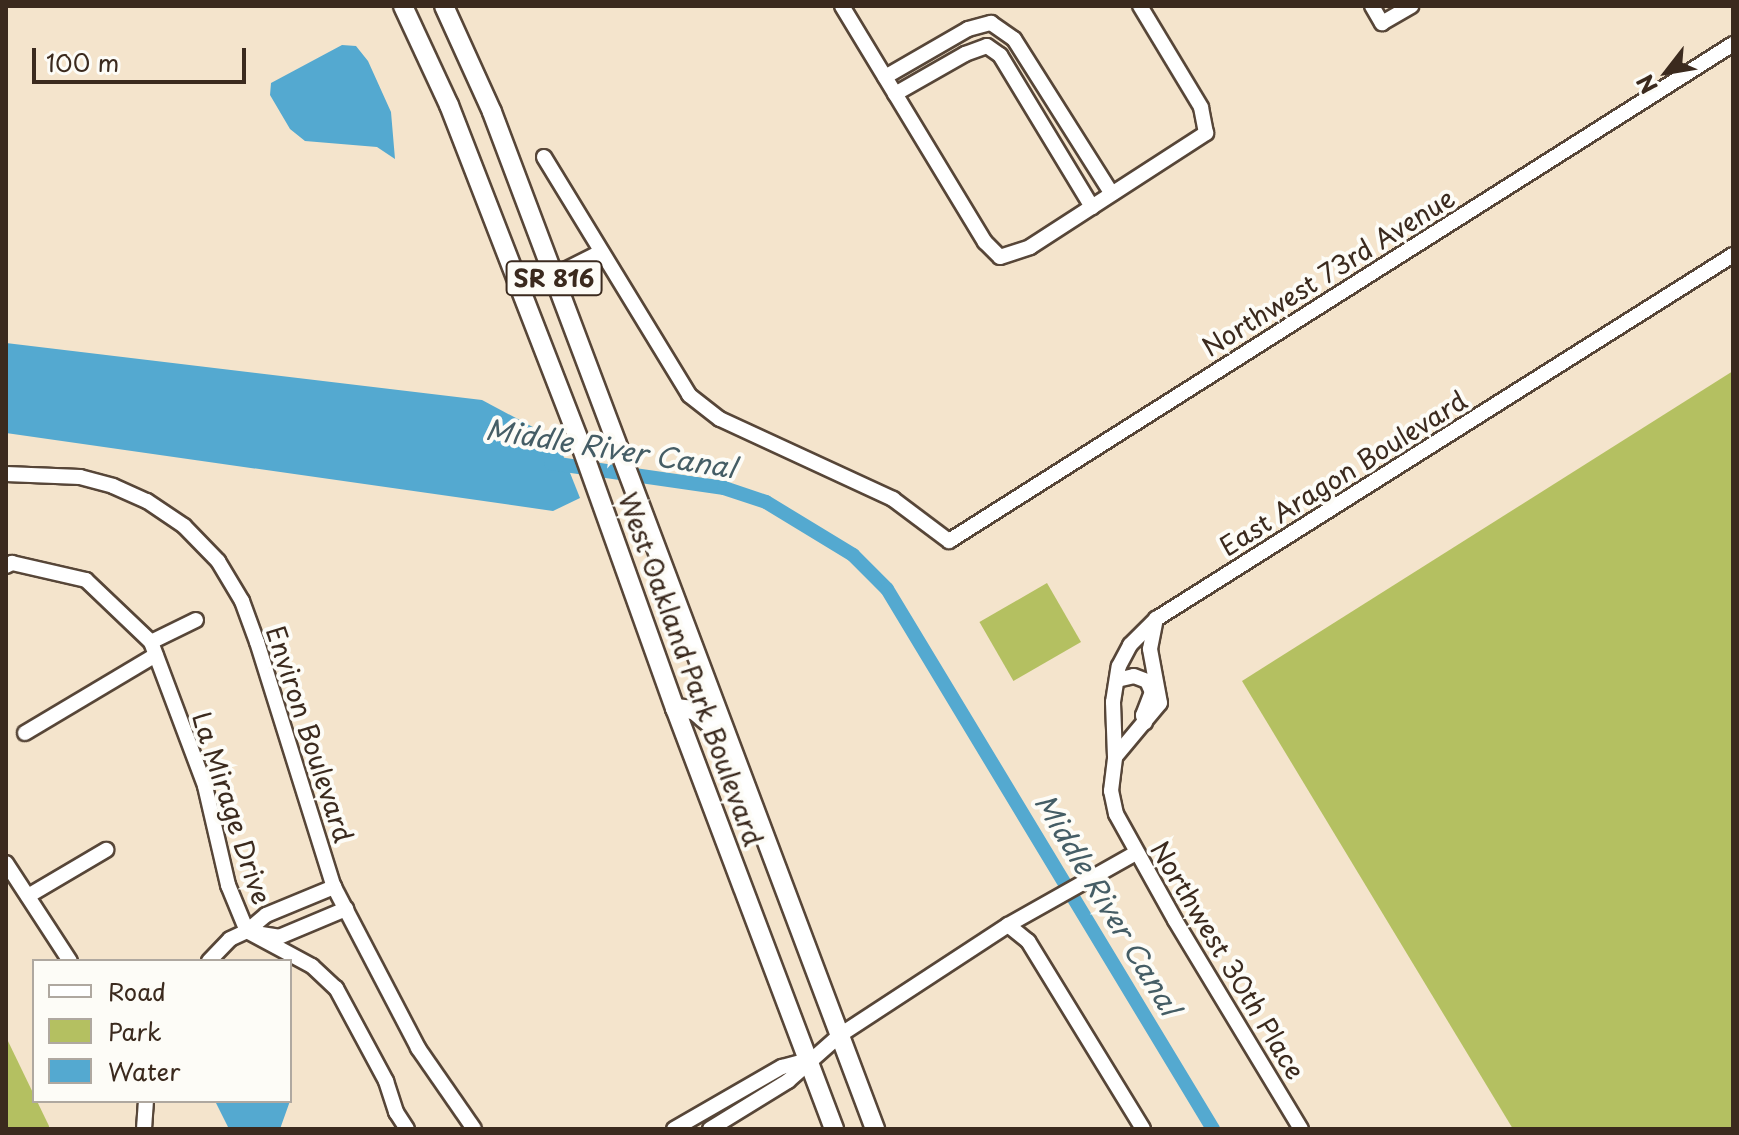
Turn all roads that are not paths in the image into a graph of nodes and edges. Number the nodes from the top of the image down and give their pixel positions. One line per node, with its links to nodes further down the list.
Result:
1 (403, 6): 22 (main road, West Oakland Park Boulevard / SR 816)
2 (444, 6): 15 (main road, West Oakland Park Boulevard / SR 816)
3 (842, 6): 8 (street)
4 (1140, 6): 11 (street)
5 (1372, 6): 6 (street)
6 (1411, 6)
7 (1733, 44): 13 (street, Northwest 73rd Avenue)
8 (885, 77): 9 (street); 11 (street)
9 (895, 94): 12 (street); 12 (street)
10 (544, 157): 13 (street)
11 (1112, 194): 12 (street)
12 (1092, 207)
13 (601, 252): 15 (street)
14 (1733, 255): 18 (street, East Aragon Boulevard)
15 (553, 276): 25 (main road, West Oakland Park Boulevard / SR 816)
16 (6, 474): 31 (street, Environ Boulevard)
17 (6, 566): 20 (street, La Mirage Drive)
18 (1156, 619): 21 (street, East Aragon Boulevard); 23 (street)
19 (196, 620): 20 (street)
20 (153, 649): 24 (street); 35 (street, La Mirage Drive)
21 (1117, 680): 23 (street); 26 (street, East Aragon Boulevard)
22 (675, 708): 25 (main road); 39 (main road, West Oakland Park Boulevard / SR 816)
23 (1145, 723): 26 (street)
24 (25, 733)
25 (728, 741): 38 (main road, West Oakland Park Boulevard / SR 816)
26 (1115, 757): 27 (street, East Aragon Boulevard)
27 (1116, 814): 29 (street, Northwest 30th Place)
28 (106, 850): 32 (street)
29 (1136, 853): 34 (street); 49 (street, Northwest 30th Place)
30 (6, 863): 32 (street)
31 (334, 887): 33 (street, Environ Boulevard); 35 (street, La Mirage Drive)
32 (28, 896): 36 (street)
33 (346, 909): 35 (street, La Mirage Drive); 43 (street, Environ Boulevard)
34 (1008, 925): 38 (street); 48 (street)
35 (247, 931): 37 (street, La Mirage Drive); 42 (street, La Mirage Drive)
36 (69, 959)
37 (211, 959)
38 (840, 1035): 39 (street); 47 (main road, West Oakland Park Boulevard / SR 816)
39 (809, 1060): 44 (street); 45 (street); 46 (main road, West Oakland Park Boulevard / SR 816)
40 (146, 1103): 41 (street)
41 (144, 1129)
42 (407, 1129)
43 (474, 1129)
44 (674, 1129)
45 (710, 1129)
46 (834, 1129)
47 (875, 1129)
48 (1143, 1129)
49 (1301, 1129)

